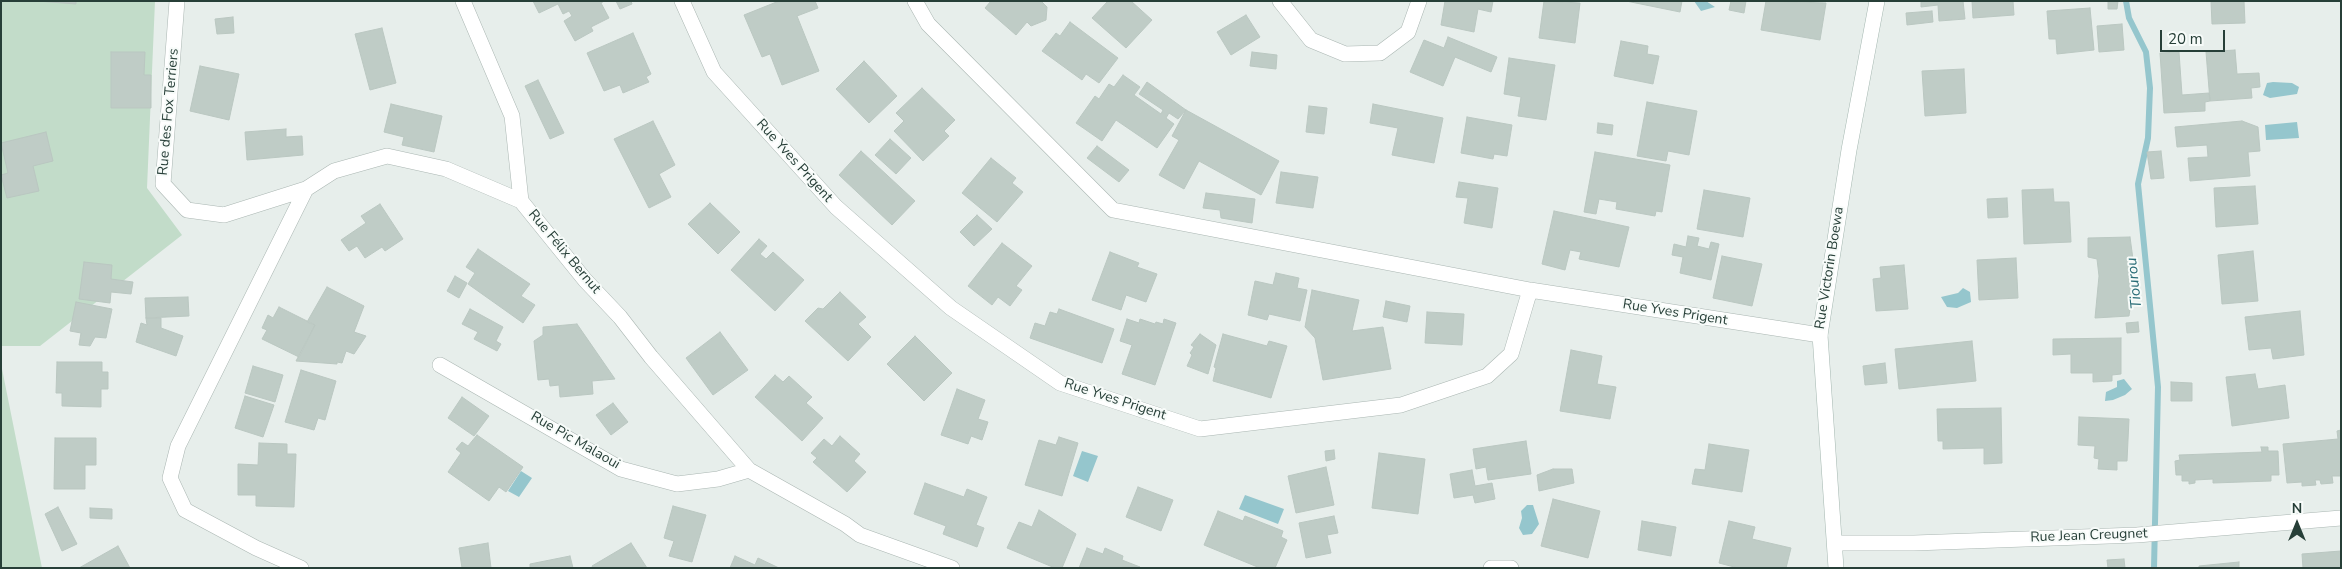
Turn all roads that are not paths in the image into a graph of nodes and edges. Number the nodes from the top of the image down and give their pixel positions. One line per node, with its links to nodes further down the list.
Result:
1 (177, 1): 8 (street, Rue des Fox Terriers)
2 (463, 1): 9 (street)
3 (682, 1): 10 (street, Rue Yves Prigent)
4 (915, 1): 10 (street, Rue Yves Prigent)
5 (1280, 1): 6 (street)
6 (1419, 1)
7 (1877, 1): 11 (street, Rue Victorin Boewa)
8 (306, 189): 9 (street, Rue Félix Bernut); 16 (street, Rue Félix Bernut)
9 (522, 201): 13 (street, Rue Félix Bernut)
10 (1530, 290): 11 (street, Rue Yves Prigent)
11 (1820, 335): 15 (street, Rue Victorin Boewa)
12 (440, 365): 13 (street, Rue Pic Malaoui)
13 (750, 470): 17 (street, Rue Félix Bernut)
14 (2341, 518): 15 (street, Rue Jean Creugnet)
15 (1836, 543): 20 (street, Rue Victorin Boewa)
16 (301, 568)
17 (952, 568)
18 (1491, 568): 19 (street)
19 (1511, 568)
20 (1836, 568)

